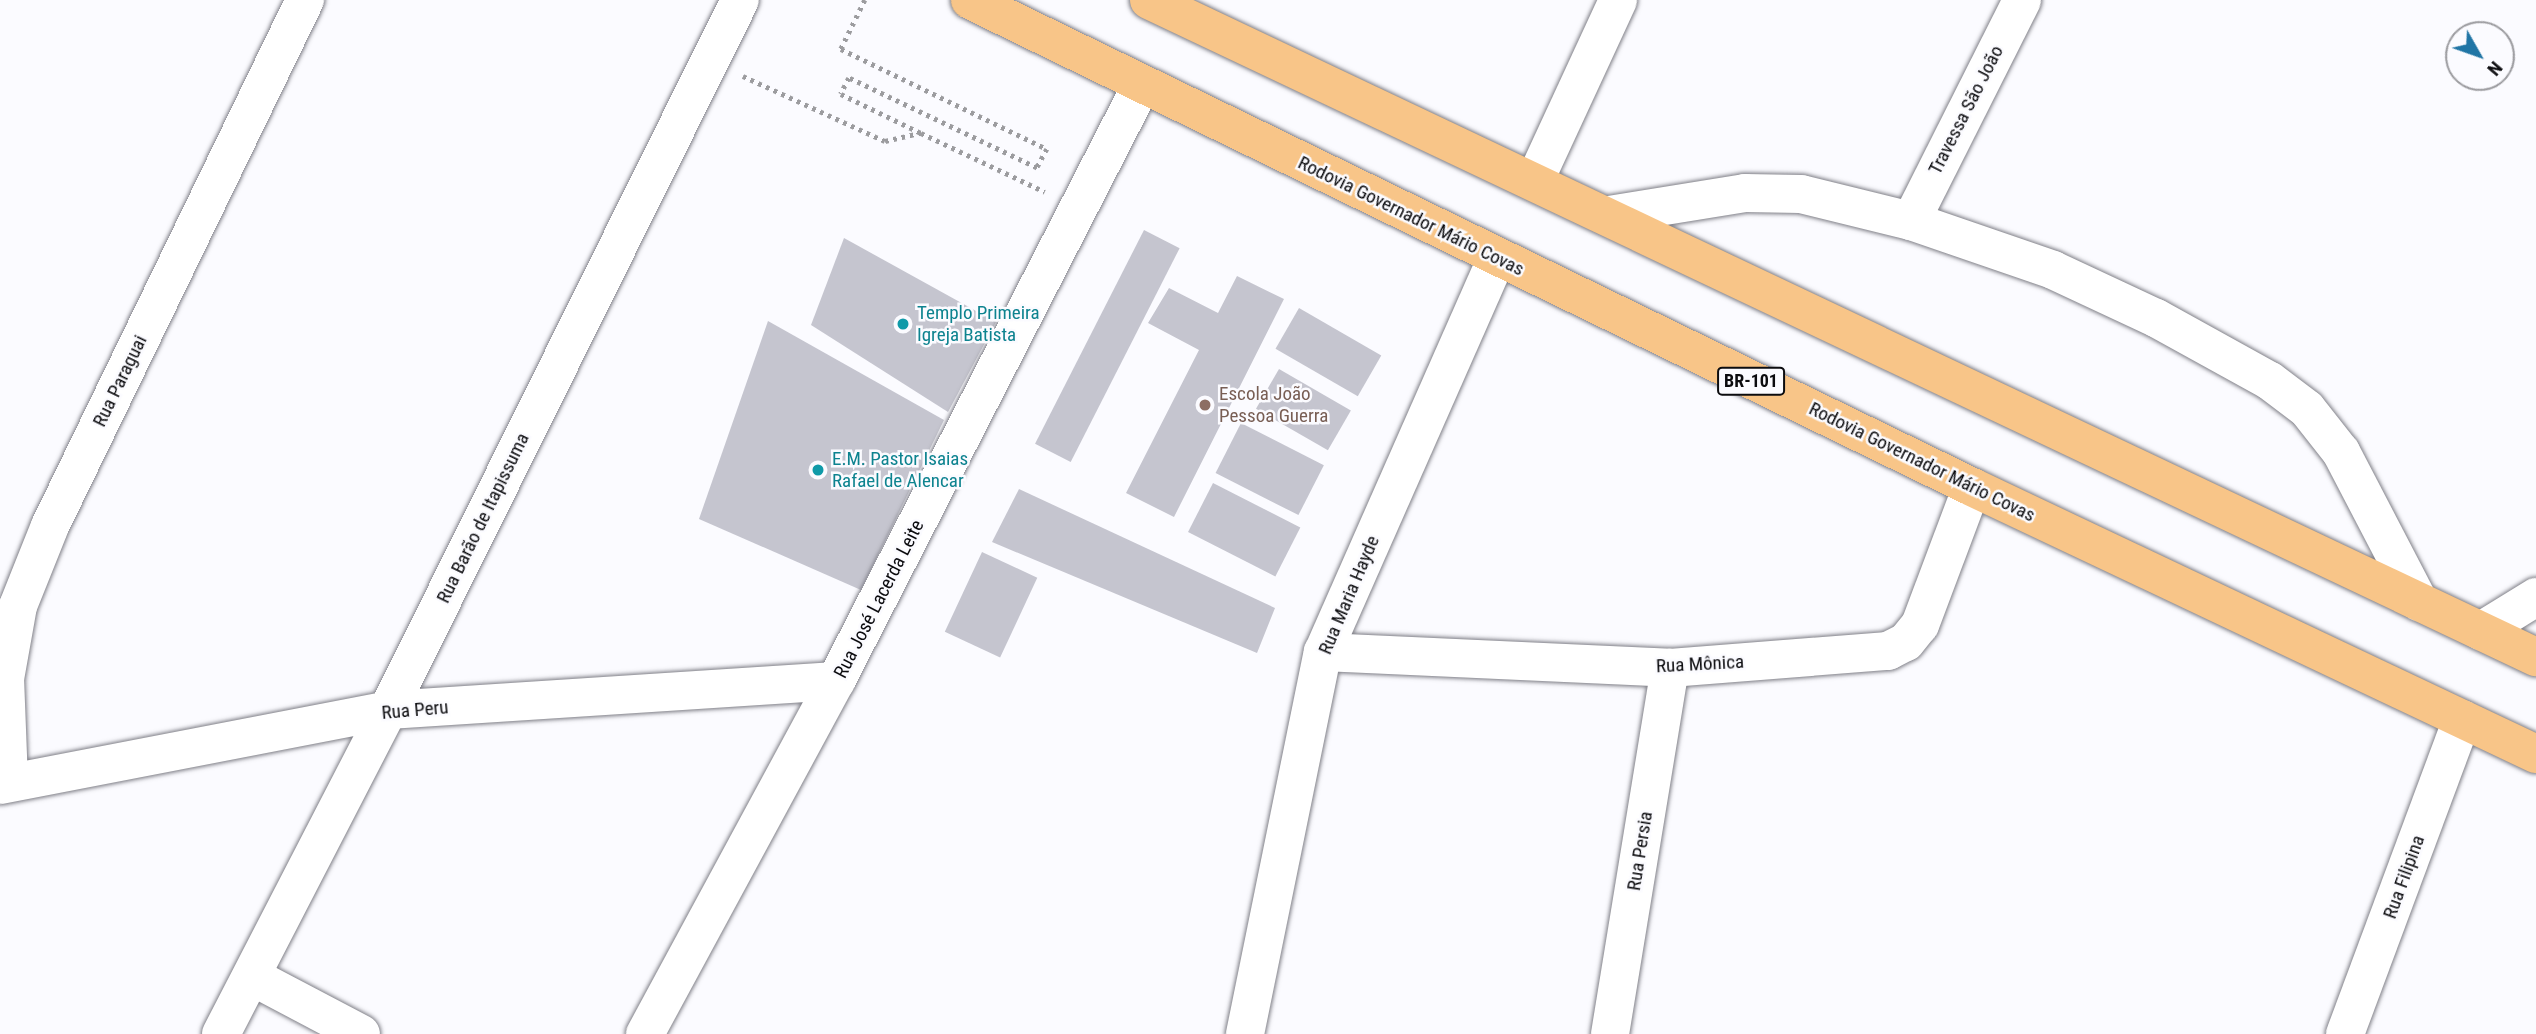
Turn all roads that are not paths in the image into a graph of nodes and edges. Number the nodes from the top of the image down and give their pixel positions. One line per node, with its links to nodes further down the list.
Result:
1 (306, 0): 23 (street, Rua Paraguai)
2 (740, 0): 20 (street, Rua Barão de Itapissuma)
3 (970, 0): 7 (highway, Rodovia Governador Mário Covas / BR-101)
4 (1618, 0): 8 (street)
5 (2022, 0): 10 (street, Travessa São João)
6 (1172, 5): 8 (highway)
7 (1142, 84): 11 (highway, Rodovia Governador Mário Covas / BR-101); 19 (street, Rua José Lacerda Leite)
8 (1535, 180): 9 (highway)
9 (1609, 215): 10 (street); 14 (highway)
10 (1911, 221): 14 (street)
11 (1497, 258): 12 (highway, Rodovia Governador Mário Covas / BR-101); 16 (street, Rua Maria Hayde)
12 (1972, 487): 18 (street, Rua Mônica); 21 (highway, Rodovia Governador Mário Covas / BR-101)
13 (2536, 597): 15 (street)
14 (2420, 602): 15 (highway)
15 (2481, 631): 17 (highway)
16 (1323, 652): 18 (street, Rua Mônica); 28 (street, Rua Maria Hayde)
17 (2536, 657)
18 (1670, 668): 29 (street, Rua Persia)
19 (836, 681): 20 (street, Rua Peru); 27 (street, Rua José Lacerda Leite)
20 (388, 710): 23 (street, Rua Peru); 24 (street, Rua Barão de Itapissuma)
21 (2462, 719): 22 (highway, Rodovia Governador Mário Covas / BR-101); 30 (street, Rua Filipina)
22 (2536, 754)
23 (4, 783)
24 (253, 977): 25 (street, Rua Barão de Itapissuma); 26 (street)
25 (221, 1034)
26 (361, 1034)
27 (645, 1034)
28 (1245, 1034)
29 (1610, 1034)
30 (2345, 1034)

